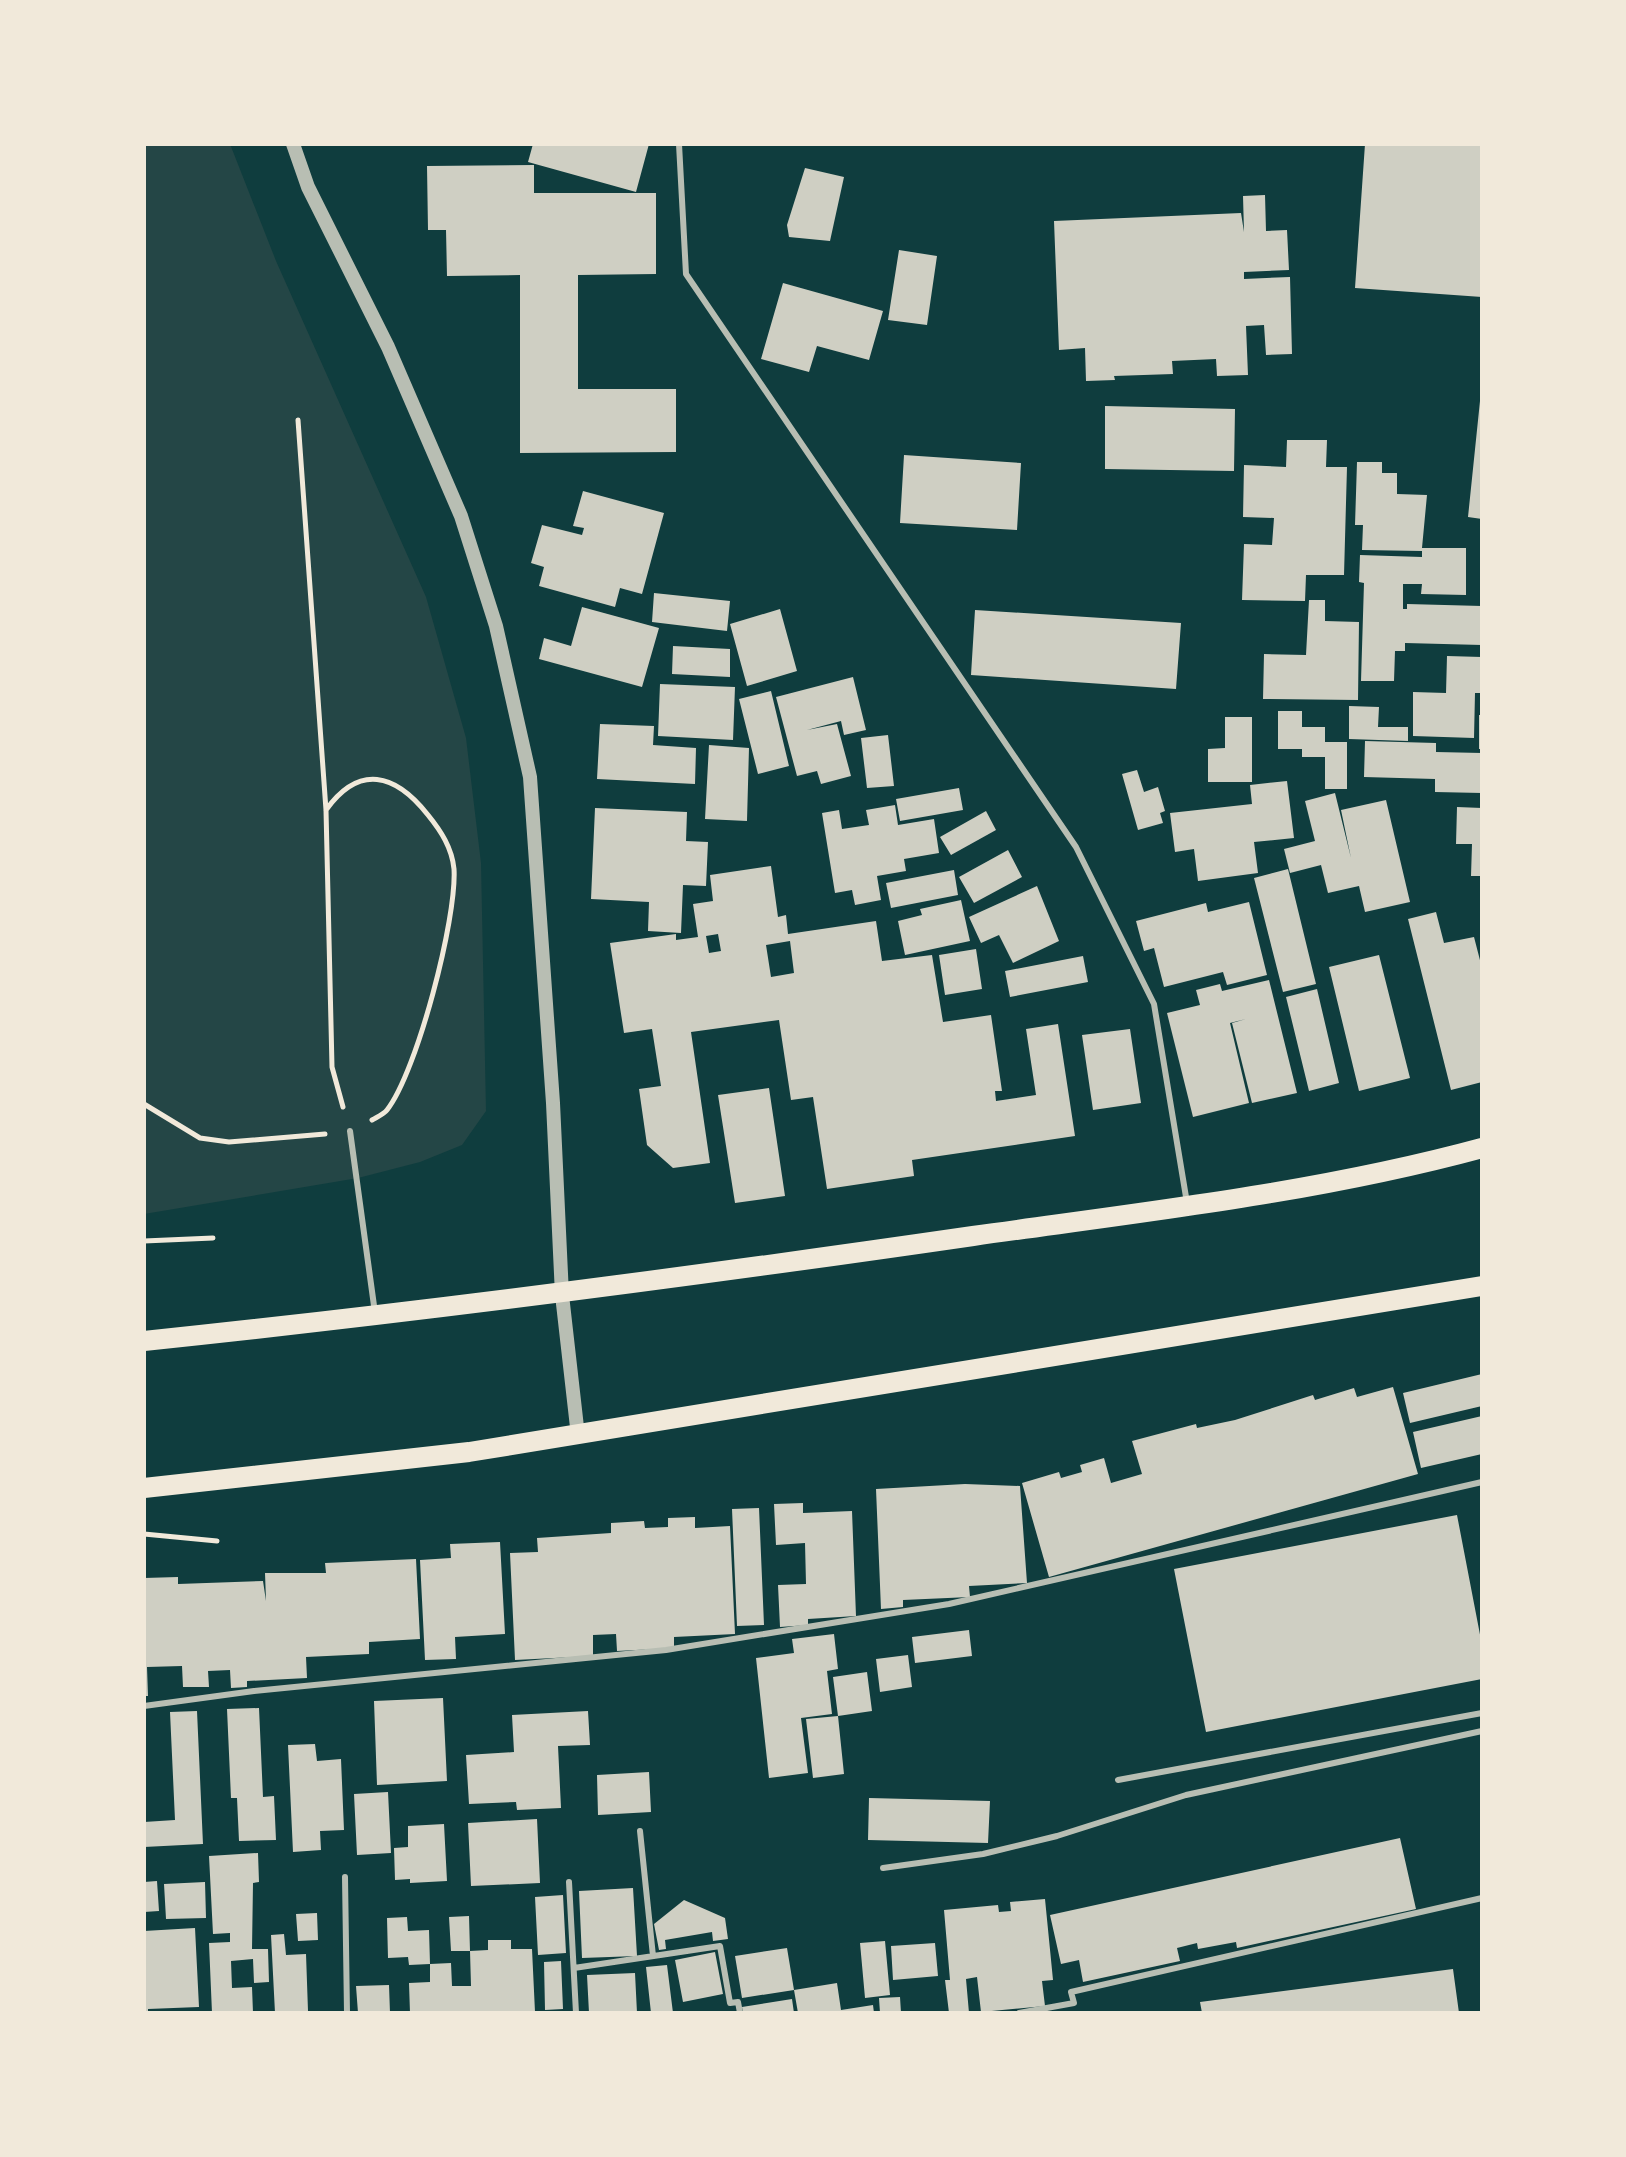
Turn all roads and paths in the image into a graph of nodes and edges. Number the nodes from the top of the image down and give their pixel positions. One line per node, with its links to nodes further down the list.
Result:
1 (293, 144): 12 (street)
2 (679, 144): 8 (lane)
3 (298, 420): 4 (path)
4 (326, 810): 6 (path); 6 (path)
5 (144, 1104): 6 (path)
6 (350, 1131): 13 (lane)
7 (1482, 1148): 8 (main road)
8 (1188, 1205): 12 (main road)
9 (213, 1238): 10 (path)
10 (144, 1241)
11 (1482, 1286): 15 (main road)
12 (562, 1295): 13 (main road); 15 (street)
13 (375, 1316): 14 (main road)
14 (144, 1341)
15 (578, 1436): 17 (main road)
16 (1482, 1482): 20 (lane)
17 (144, 1488)
18 (144, 1534): 19 (path)
19 (217, 1541)
20 (144, 1706)
21 (1482, 1713): 23 (lane)
22 (1482, 1731): 25 (lane)
23 (1118, 1780)
24 (640, 1831): 29 (lane)
25 (883, 1868)
26 (345, 1877): 32 (lane)
27 (569, 1882): 30 (lane)
28 (1482, 1898): 31 (lane)
29 (653, 1956): 30 (lane); 34 (lane)
30 (574, 1968): 33 (lane)
31 (1074, 2003): 35 (lane); 36 (lane)
32 (347, 2013)
33 (576, 2013)
34 (740, 2013)
35 (1019, 2013)
36 (1075, 2013)

